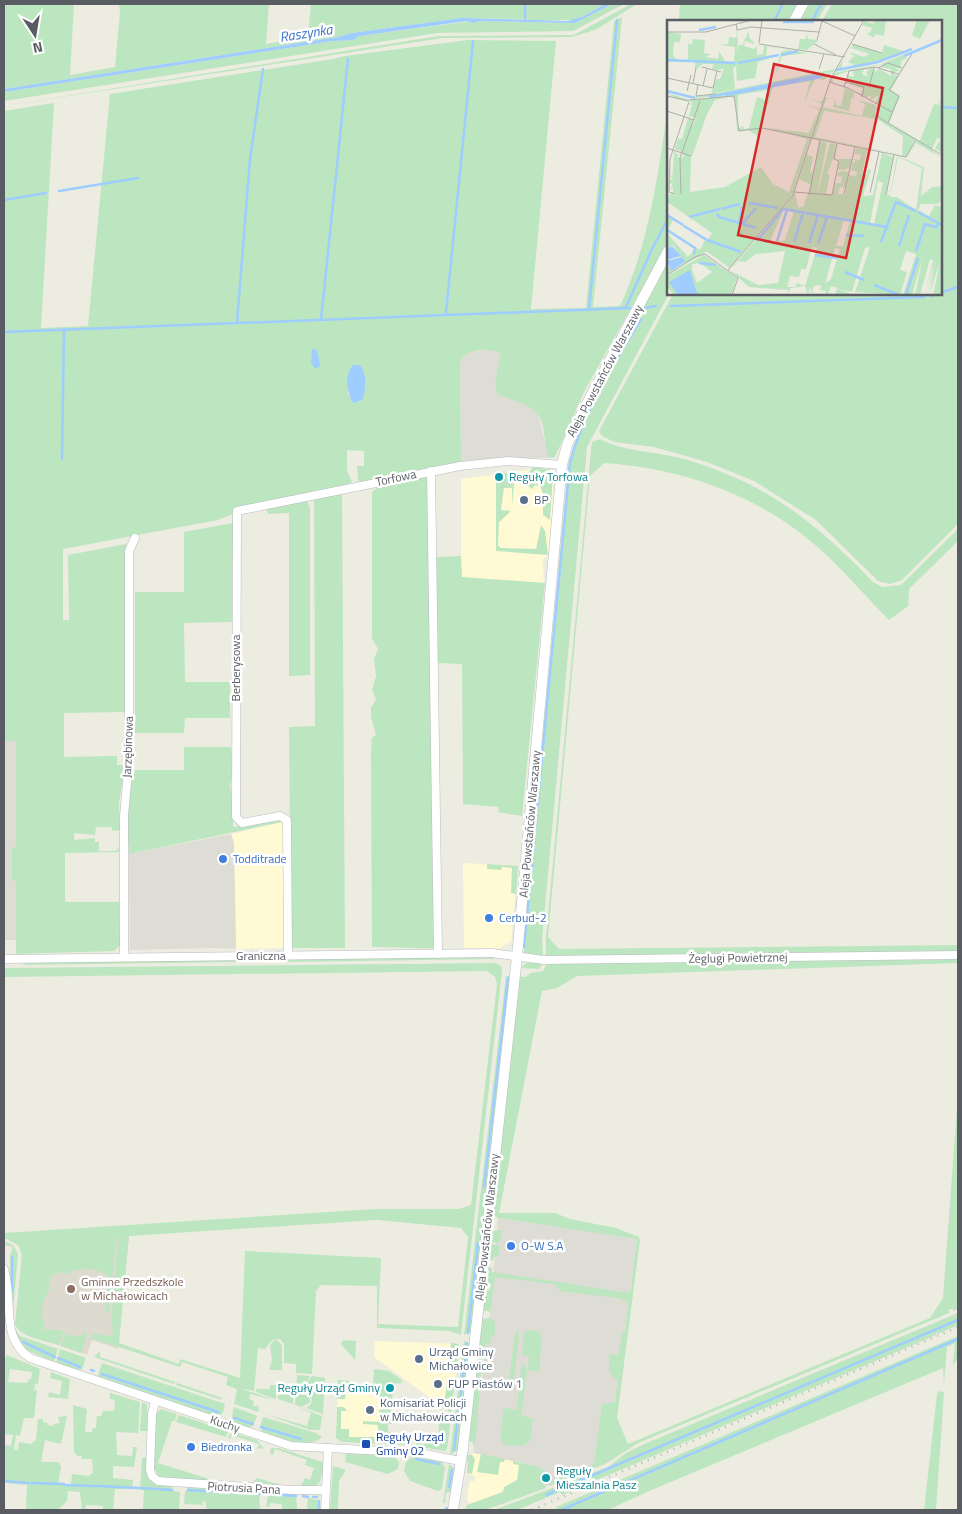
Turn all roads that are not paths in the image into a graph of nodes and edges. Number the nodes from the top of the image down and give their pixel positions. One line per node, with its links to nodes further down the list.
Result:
1 (803, 4): 2 (street)
2 (795, 20)
3 (667, 253): 4 (street, Aleja Powstańców Warszawy)
4 (562, 465): 5 (street, Torfowa); 12 (street, Aleja Powstańców Warszawy)
5 (431, 471): 6 (street, Torfowa); 8 (street)
6 (236, 516): 10 (street, Berberysowa)
7 (135, 538): 11 (street, Jarzębinowa)
8 (438, 954): 10 (street, Graniczna); 12 (street, Graniczna)
9 (958, 954): 12 (street, Żeglugi Powietrznej)
10 (288, 955): 11 (street, Graniczna)
11 (124, 957): 13 (street, Graniczna)
12 (518, 958): 18 (street, Aleja Powstańców Warszawy)
13 (4, 959)
14 (4, 1269): 15 (street)
15 (7, 1340): 16 (street, Kuchy)
16 (155, 1401): 17 (street, Kuchy); 19 (street, Piotrusia Pana)
17 (328, 1448): 18 (street, Kuchy); 19 (street)
18 (460, 1462): 21 (street, Aleja Powstańców Warszawy)
19 (325, 1490): 20 (street)
20 (325, 1510)
21 (453, 1510)

